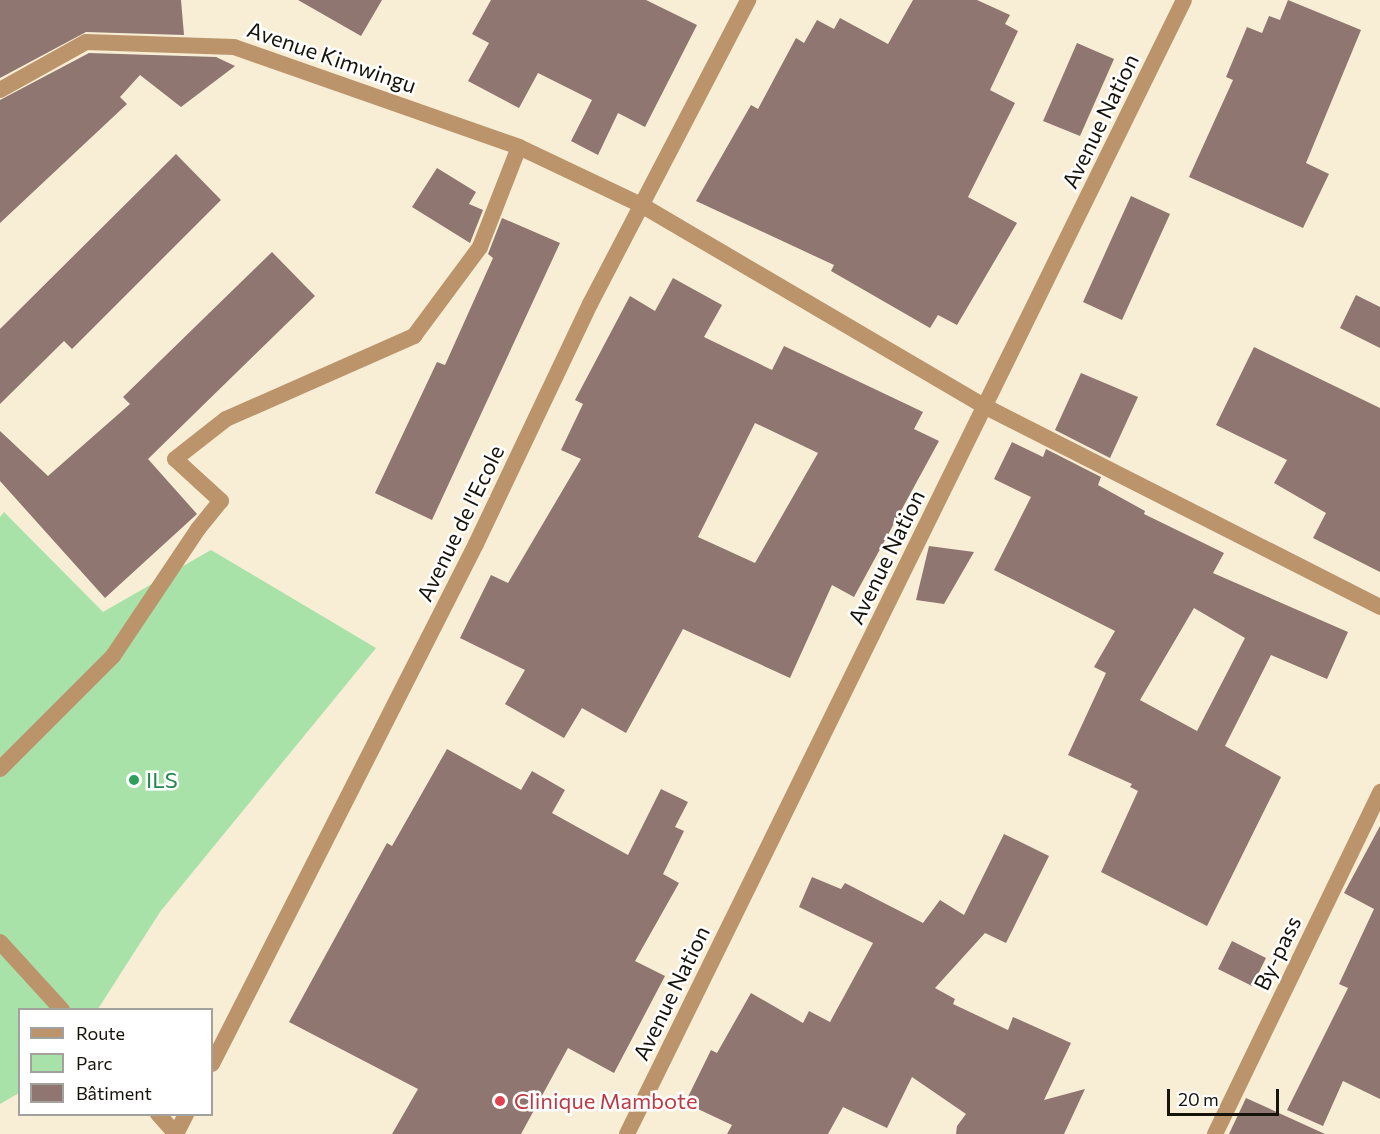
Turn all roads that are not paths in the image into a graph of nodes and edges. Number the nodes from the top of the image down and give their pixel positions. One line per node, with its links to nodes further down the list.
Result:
1 (748, 0): 5 (street, Avenue de l'Ecole)
2 (1184, 0): 6 (street, Avenue Nation)
3 (0, 90): 4 (street, Avenue Kimwingu)
4 (519, 147): 5 (street, Avenue Kimwingu); 8 (street)
5 (643, 206): 6 (street, Avenue Kimwingu); 12 (street, Avenue de l'Ecole)
6 (986, 407): 7 (street, Avenue Kimwingu); 16 (street, Avenue Nation)
7 (1380, 607)
8 (0, 769)
9 (1380, 792): 17 (street, By-pass)
10 (0, 942): 11 (street)
11 (60, 1008)
12 (213, 1063)
13 (160, 1116): 15 (street)
14 (185, 1116): 15 (street)
15 (176, 1134)
16 (627, 1134)
17 (1215, 1134)

